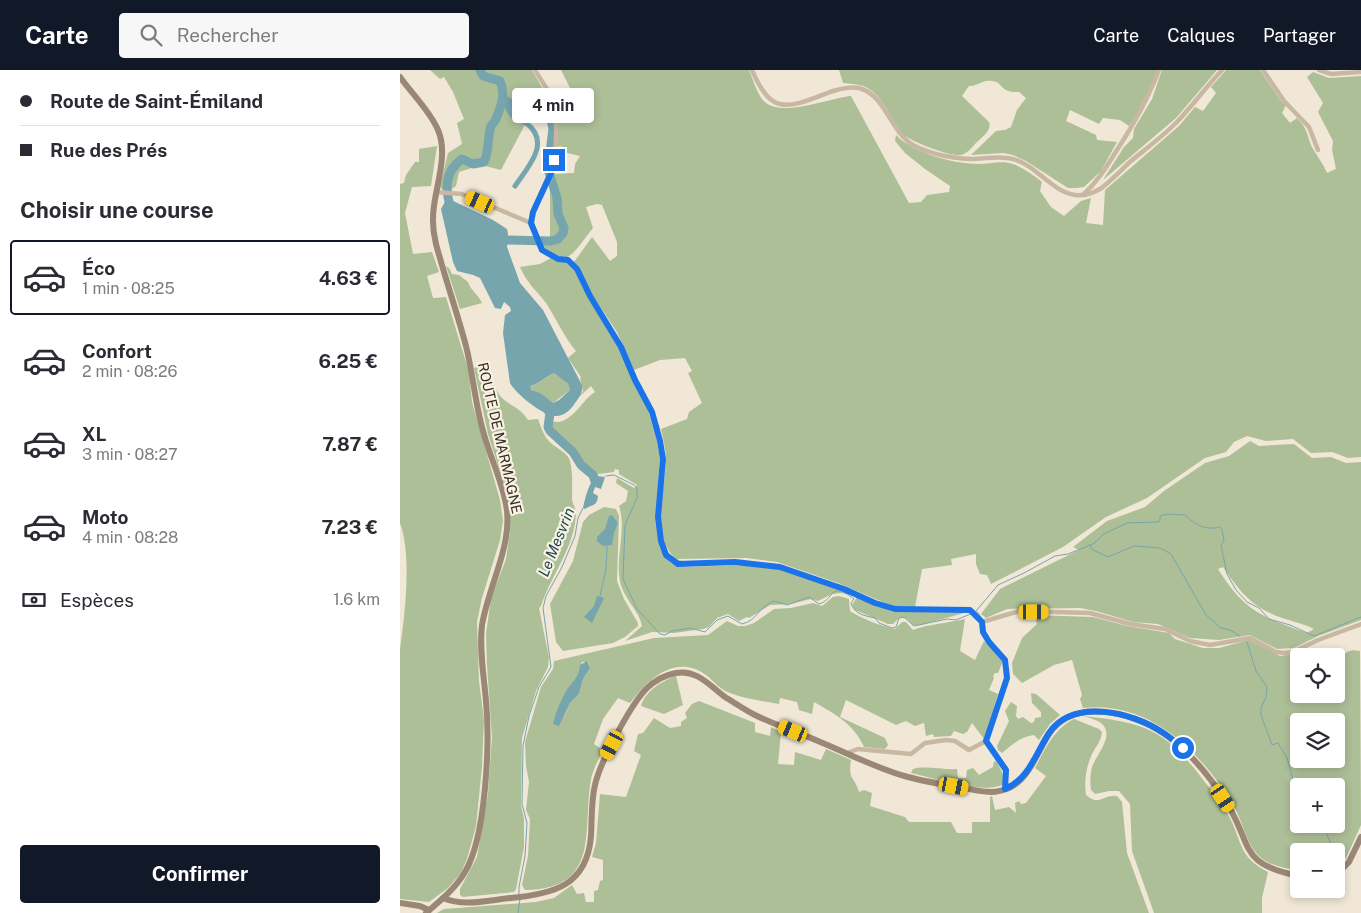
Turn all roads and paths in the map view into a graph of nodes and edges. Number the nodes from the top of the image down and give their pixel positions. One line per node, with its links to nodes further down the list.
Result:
1 (535, 70): 13 (street)
2 (752, 70): 12 (street)
3 (1159, 70): 12 (street)
4 (1222, 70): 12 (street)
5 (1263, 70): 10 (street)
6 (1319, 70): 7 (street)
7 (1337, 72): 8 (street)
8 (1361, 72)
9 (400, 77): 11 (main road, ROUTE DE MARMAGNE)
10 (1318, 150)
11 (439, 192): 13 (street); 22 (main road, ROUTE DE MARMAGNE)
12 (1083, 195)
13 (531, 223): 14 (street)
14 (982, 622): 15 (street); 16 (street)
15 (1361, 624)
16 (986, 741): 17 (street); 18 (street)
17 (847, 753): 18 (main road); 22 (main road)
18 (1005, 789): 21 (main road)
19 (1361, 837): 20 (main road)
20 (1345, 866)
21 (1290, 874)
22 (443, 898): 24 (main road, ROUTE DE MARMAGNE)
23 (400, 903): 24 (main road)
24 (427, 912)

